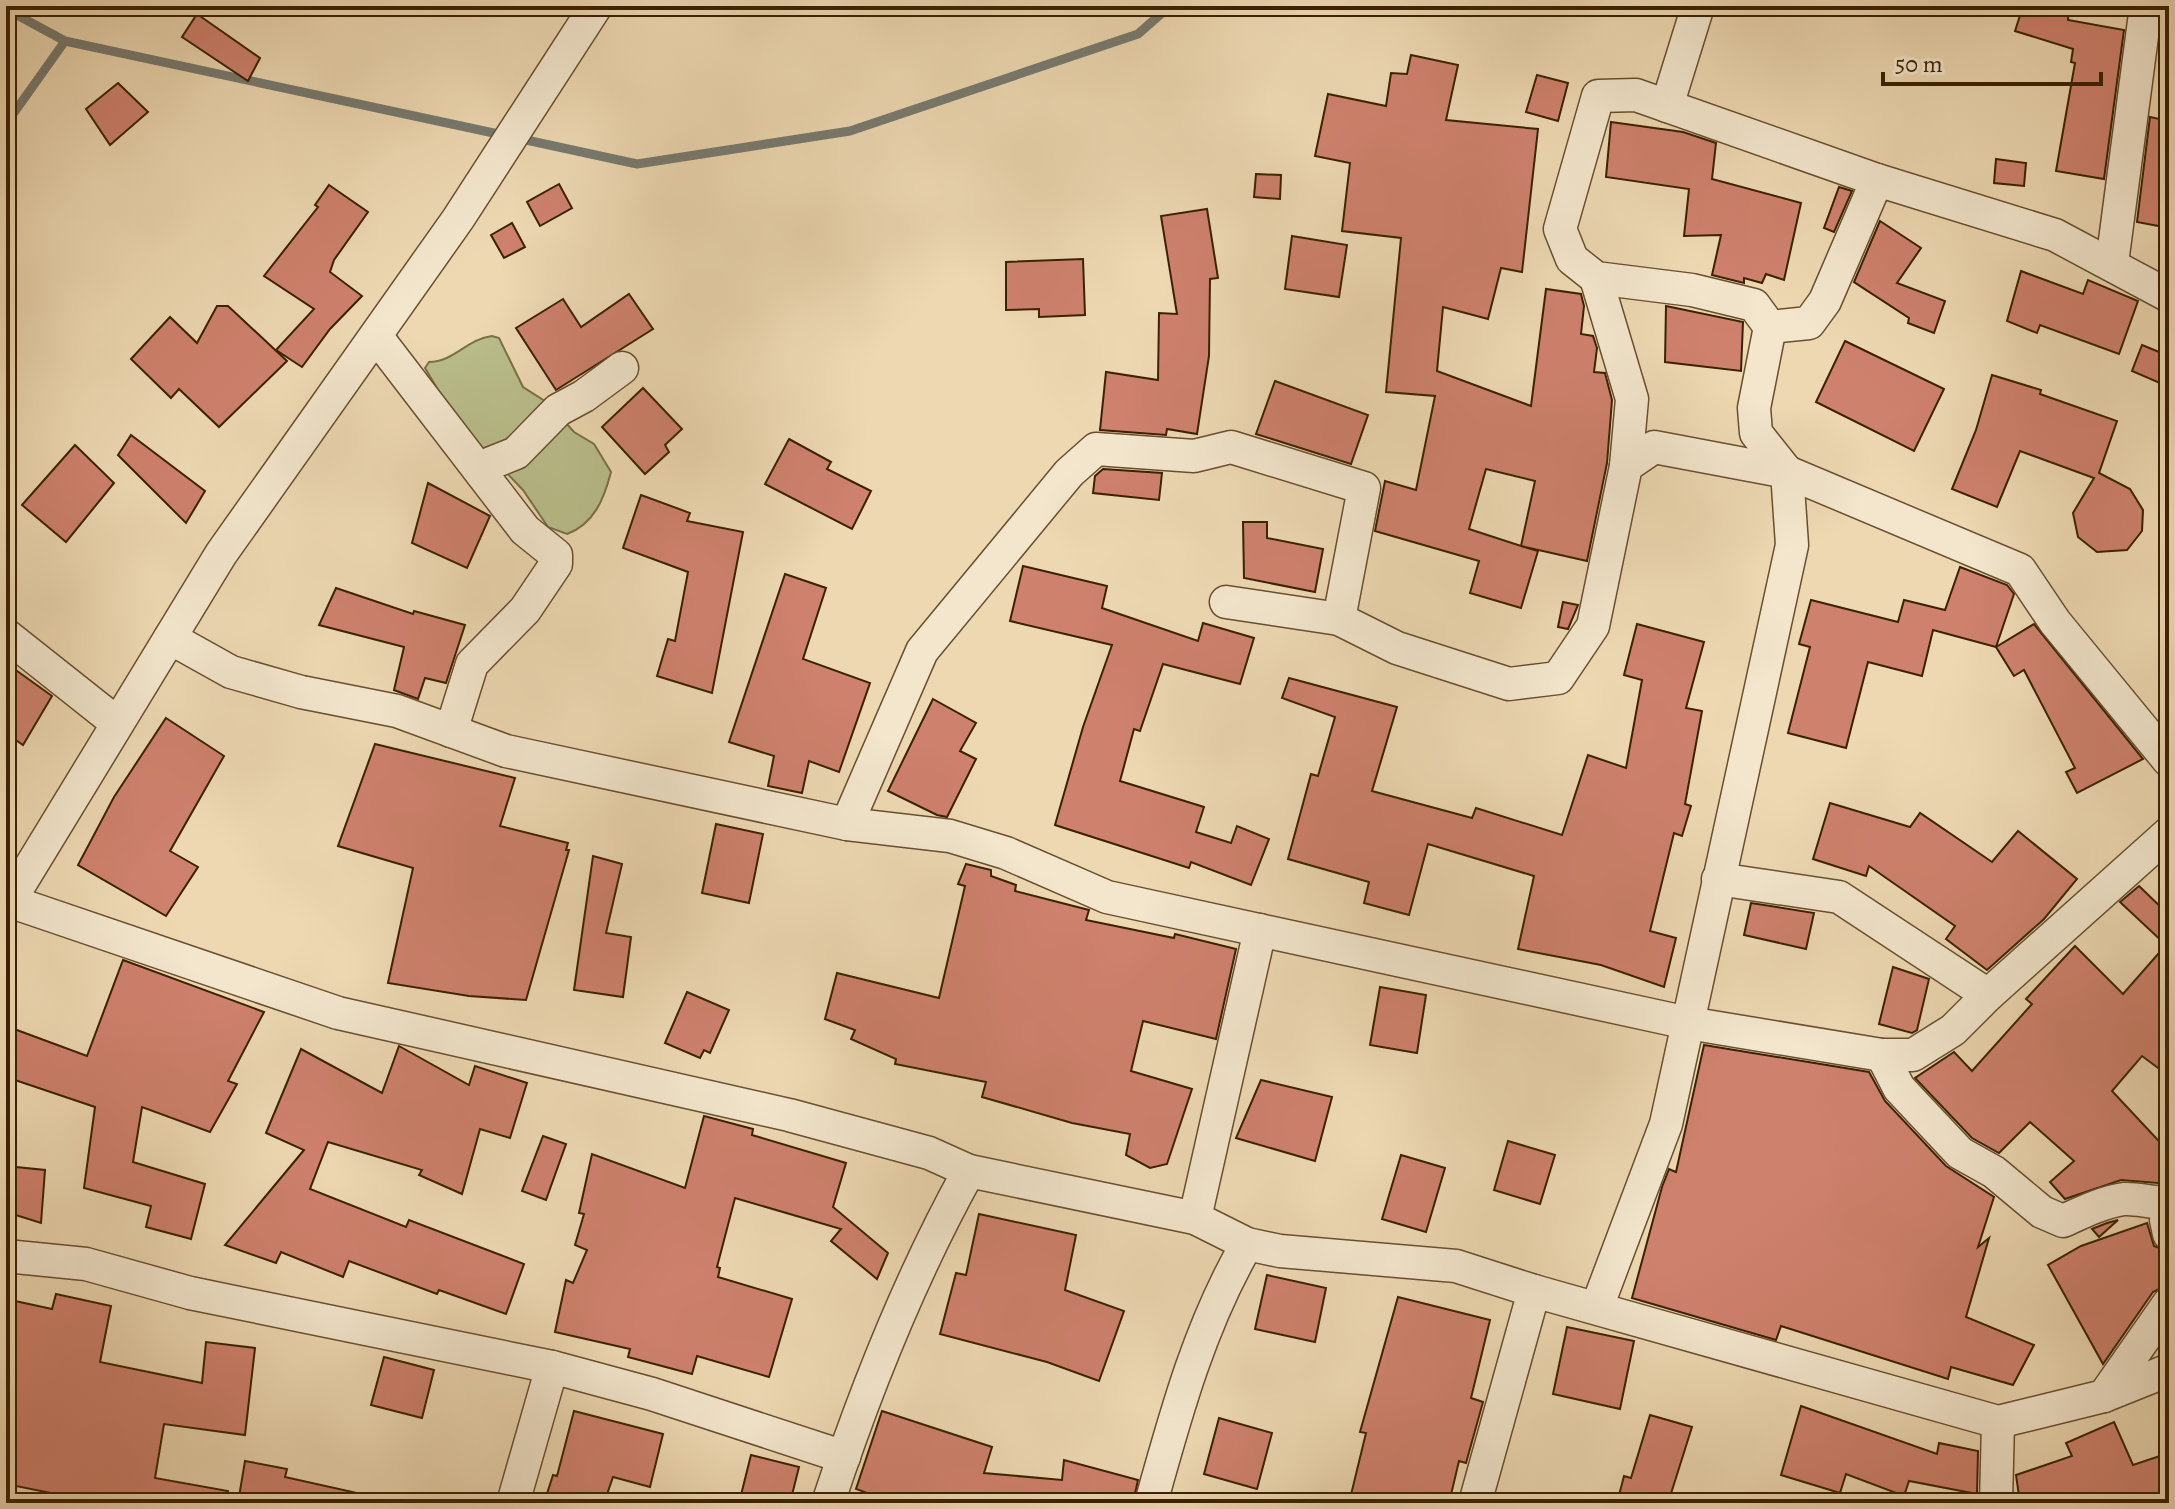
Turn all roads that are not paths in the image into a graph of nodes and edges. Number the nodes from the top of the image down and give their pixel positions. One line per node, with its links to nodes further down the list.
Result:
1 (596, 6): 10 (street)
2 (1698, 6): 4 (street)
3 (2146, 6): 6 (street)
4 (1667, 106): 5 (street); 7 (street)
5 (1877, 180): 6 (street); 9 (street)
6 (2112, 263): 8 (street)
7 (1596, 278): 9 (street); 12 (street)
8 (2169, 296)
9 (1770, 327): 13 (street)
10 (376, 336): 14 (street); 18 (street)
11 (622, 368): 14 (street)
12 (1626, 466): 13 (street); 16 (street)
13 (1787, 472): 21 (street); 24 (street)
14 (482, 474): 20 (street)
15 (1226, 602): 16 (street)
16 (1339, 619): 22 (street)
17 (6, 635): 19 (street)
18 (170, 638): 19 (street); 20 (street)
19 (117, 723): 25 (street)
20 (451, 731): 22 (street)
21 (2169, 761)
22 (847, 824): 26 (street)
23 (2169, 833): 27 (street)
24 (1718, 879): 27 (street); 28 (street)
25 (8, 904): 30 (street)
26 (1260, 930): 28 (street); 32 (street)
27 (1988, 995): 29 (street)
28 (1688, 1023): 29 (street); 39 (street)
29 (1882, 1055): 31 (street)
30 (969, 1171): 32 (street); 44 (street)
31 (2169, 1202)
32 (1195, 1218): 35 (street)
33 (2169, 1218): 34 (street)
34 (2169, 1234)
35 (1247, 1244): 37 (street); 47 (street)
36 (6, 1256): 40 (street)
37 (1534, 1291): 39 (street); 48 (street)
38 (2169, 1303): 42 (street)
39 (1597, 1307): 43 (street)
40 (552, 1367): 44 (street); 45 (street)
41 (2169, 1370): 42 (street)
42 (2104, 1396): 43 (street)
43 (1998, 1422): 49 (street)
44 (844, 1457): 46 (street)
45 (513, 1503)
46 (828, 1503)
47 (1151, 1503)
48 (1475, 1503)
49 (1996, 1503)

